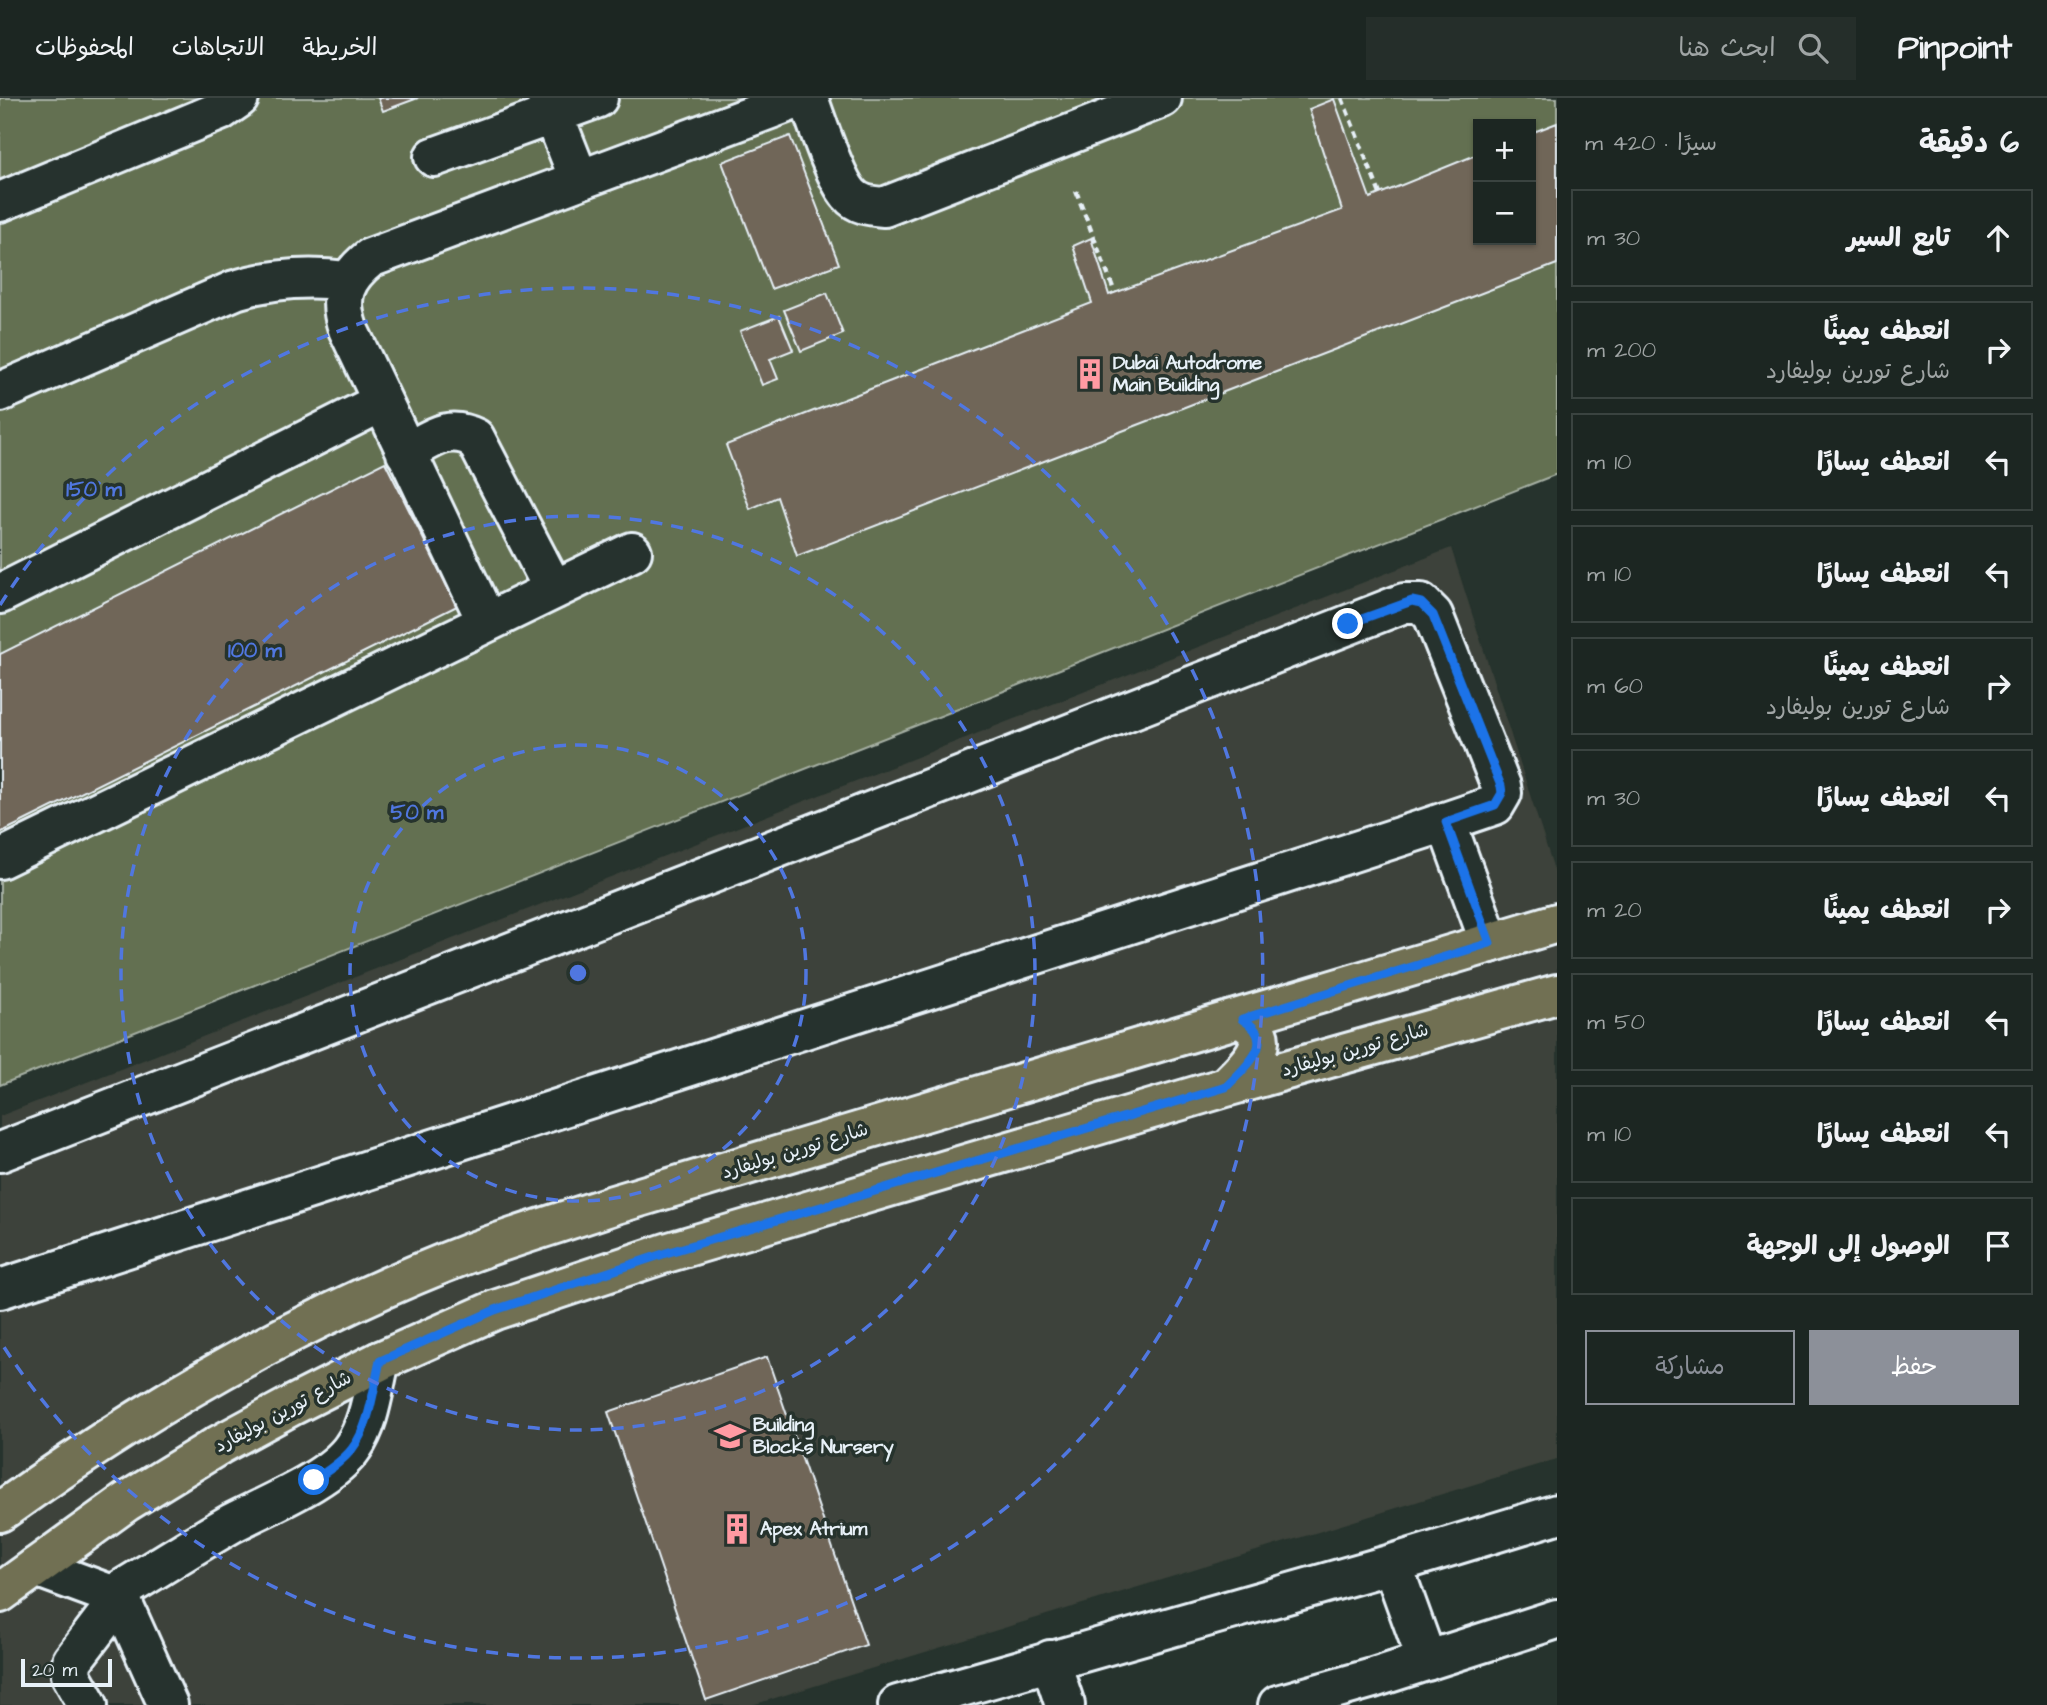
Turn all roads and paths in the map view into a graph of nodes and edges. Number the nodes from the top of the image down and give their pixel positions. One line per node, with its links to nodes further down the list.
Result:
1 (239, 98): 12 (lane)
2 (598, 98): 7 (lane)
3 (800, 98): 9 (lane)
4 (808, 98): 5 (lane)
5 (1162, 98)
6 (1342, 98): 11 (path)
7 (550, 106): 8 (lane); 9 (lane)
8 (434, 157)
9 (579, 179): 13 (lane)
10 (1076, 191): 14 (path)
11 (1380, 194)
12 (0, 202)
13 (347, 281): 15 (lane); 16 (lane)
14 (1115, 293)
15 (0, 392)
16 (382, 402): 17 (lane); 20 (lane)
17 (407, 453): 19 (lane); 21 (lane)
18 (632, 552): 19 (lane)
19 (554, 590): 21 (lane)
20 (0, 594)
21 (487, 622): 23 (lane)
22 (1446, 822): 25 (lane); 29 (lane); 32 (lane)
23 (0, 859)
24 (1557, 923): 25 (main road, شارع تورين بوليفارد)
25 (1490, 943): 27 (main road, شارع تورين بوليفارد)
26 (1557, 993): 28 (main road, شارع تورين بوليفارد)
27 (1242, 1019): 28 (main road); 30 (main road, شارع تورين بوليفارد)
28 (1226, 1087): 31 (main road, شارع تورين بوليفارد)
29 (0, 1152)
30 (698, 1181): 31 (main road); 34 (main road, شارع تورين بوليفارد)
31 (666, 1253): 33 (main road, شارع تورين بوليفارد)
32 (0, 1289)
33 (380, 1361): 37 (main road, شارع تورين بوليفارد); 39 (lane)
34 (0, 1512)
35 (1557, 1514): 36 (lane)
36 (1392, 1564): 41 (lane); 42 (lane)
37 (36, 1567): 38 (main road, شارع تورين بوليفارد); 39 (lane)
38 (0, 1593)
39 (116, 1597): 43 (lane); 44 (lane)
40 (1557, 1619): 42 (lane)
41 (1050, 1660): 45 (lane); 46 (lane)
42 (1427, 1661): 47 (lane)
43 (159, 1702)
44 (88, 1705)
45 (898, 1705)
46 (1065, 1705)
47 (1278, 1705)

